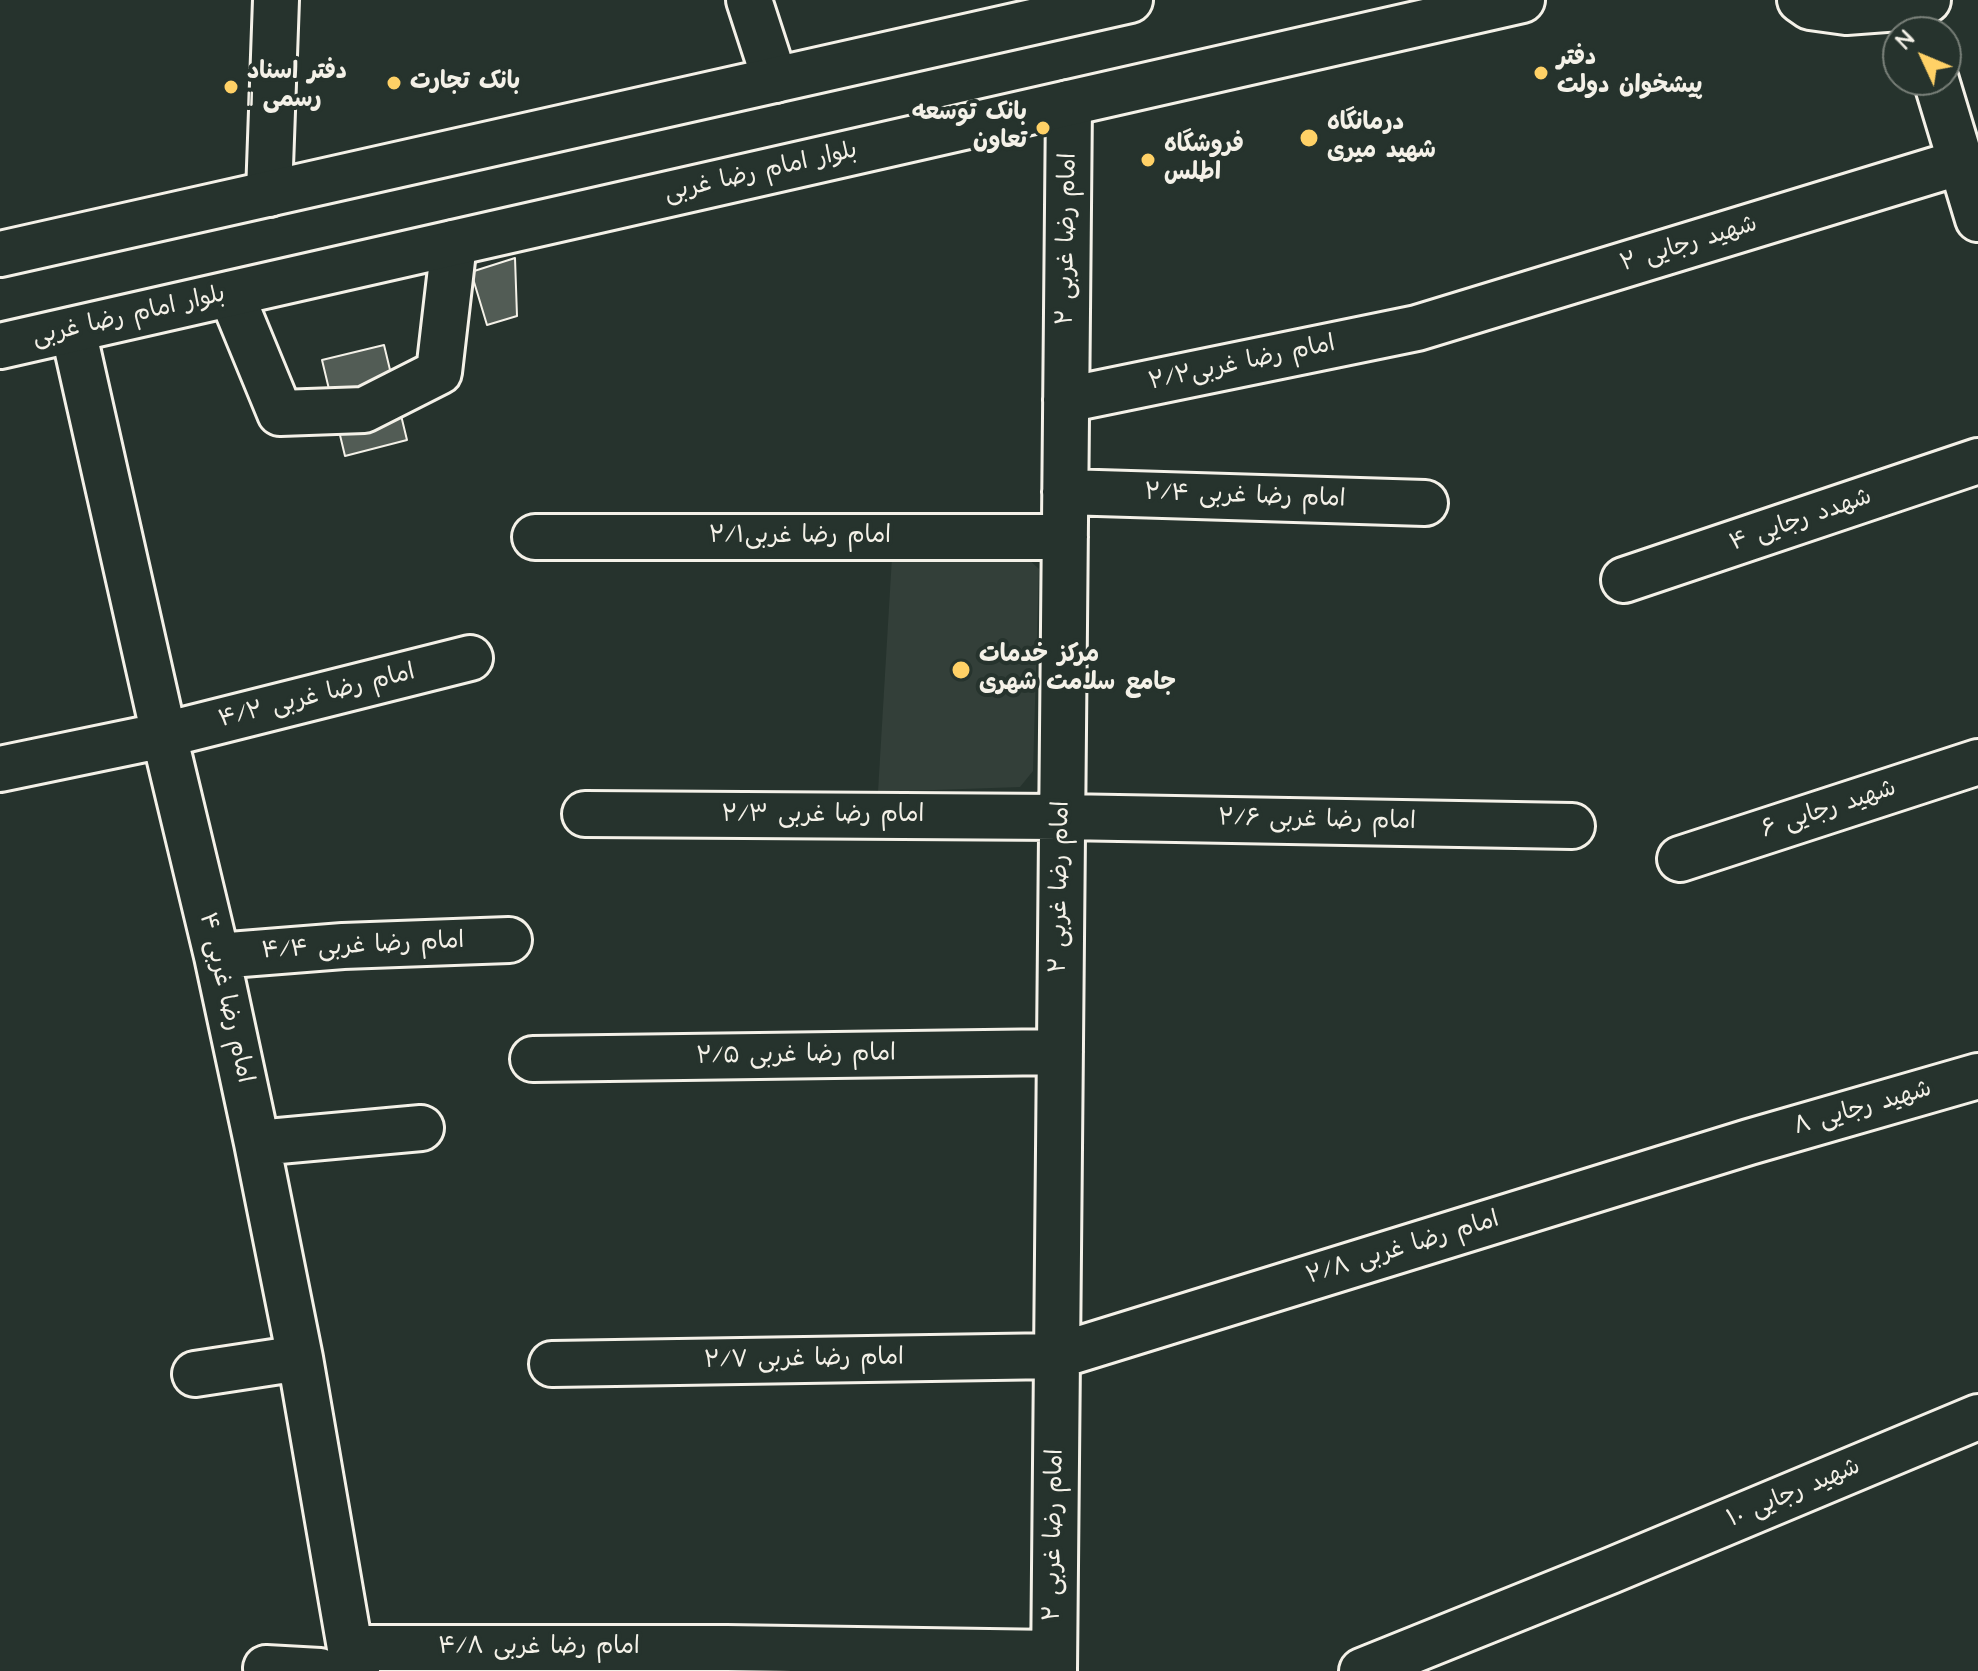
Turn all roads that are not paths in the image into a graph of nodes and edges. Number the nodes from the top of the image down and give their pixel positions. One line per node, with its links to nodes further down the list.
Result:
1 (276, 0): 11 (street)
2 (749, 0): 7 (street)
3 (1130, 0): 7 (street)
4 (1522, 0): 9 (street, بلوار امام رضا غربی)
5 (1800, 0): 6 (street)
6 (1921, 13)
7 (775, 80): 11 (street)
8 (1941, 96): 10 (street)
9 (1069, 103): 13 (street, بلوار امام رضا غربی); 19 (street, امام رضا غربی ۲)
10 (1961, 162): 12 (street); 16 (street, شهید رجایی ۲)
11 (269, 194): 14 (street)
12 (1978, 219)
13 (454, 243): 15 (street, بلوار امام رضا غربی); 15 (street)
14 (0, 254)
15 (231, 294): 17 (street, بلوار امام رضا غربی)
16 (1417, 328): 19 (street, امام رضا غربی۲/۲)
17 (73, 330): 18 (street, بلوار امام رضا غربی); 27 (street, امام رضا غربی ۴)
18 (0, 346)
19 (1066, 400): 21 (street, امام رضا غربی ۲)
20 (1978, 461): 25 (street, شهدد رجایی ۴)
21 (1065, 492): 22 (street, امام رضا غربی ۲/۴); 24 (street, امام رضا غربی ۲)
22 (1425, 503)
23 (535, 537): 24 (street, امام رضا غربی۲/۱)
24 (1065, 537): 31 (street, امام رضا غربی ۲)
25 (1624, 580)
26 (470, 658): 27 (street, امام رضا غربی ۴/۲)
27 (164, 735): 29 (street, امام رضا غربی ۴/۲); 35 (street, امام رضا غربی ۴)
28 (1978, 762): 33 (street, شهید رجایی ۶)
29 (0, 769)
30 (585, 814): 31 (street, امام رضا غربی ۲/۳)
31 (1062, 817): 32 (street, امام رضا غربی ۲/۶); 36 (street, امام رضا غربی ۲)
32 (1572, 826)
33 (1680, 859)
34 (509, 940): 35 (street, امام رضا غربی ۴/۴)
35 (217, 956): 41 (street, امام رضا غربی ۴)
36 (1060, 1052): 37 (street, امام رضا غربی ۲/۵); 42 (street, امام رضا غربی ۲)
37 (533, 1059)
38 (1978, 1076): 40 (street, شهید رجایی ۸)
39 (421, 1128): 41 (street)
40 (1749, 1142): 42 (street, امام رضا غربی ۲/۸)
41 (257, 1143): 43 (street, امام رضا غربی ۴)
42 (1057, 1356): 44 (street, امام رضا غربی ۲/۷); 47 (street, امام رضا غربی ۲)
43 (300, 1358): 45 (street); 48 (street, امام رضا غربی ۴)
44 (552, 1364)
45 (195, 1374)
46 (1978, 1417): 50 (street, شهید رجایی ۱۰)
47 (1054, 1662): 48 (street, امام رضا غربی ۴/۸)
48 (342, 1663): 49 (street, امام رضا غربی ۴/۸)
49 (266, 1668)
50 (1362, 1671)

